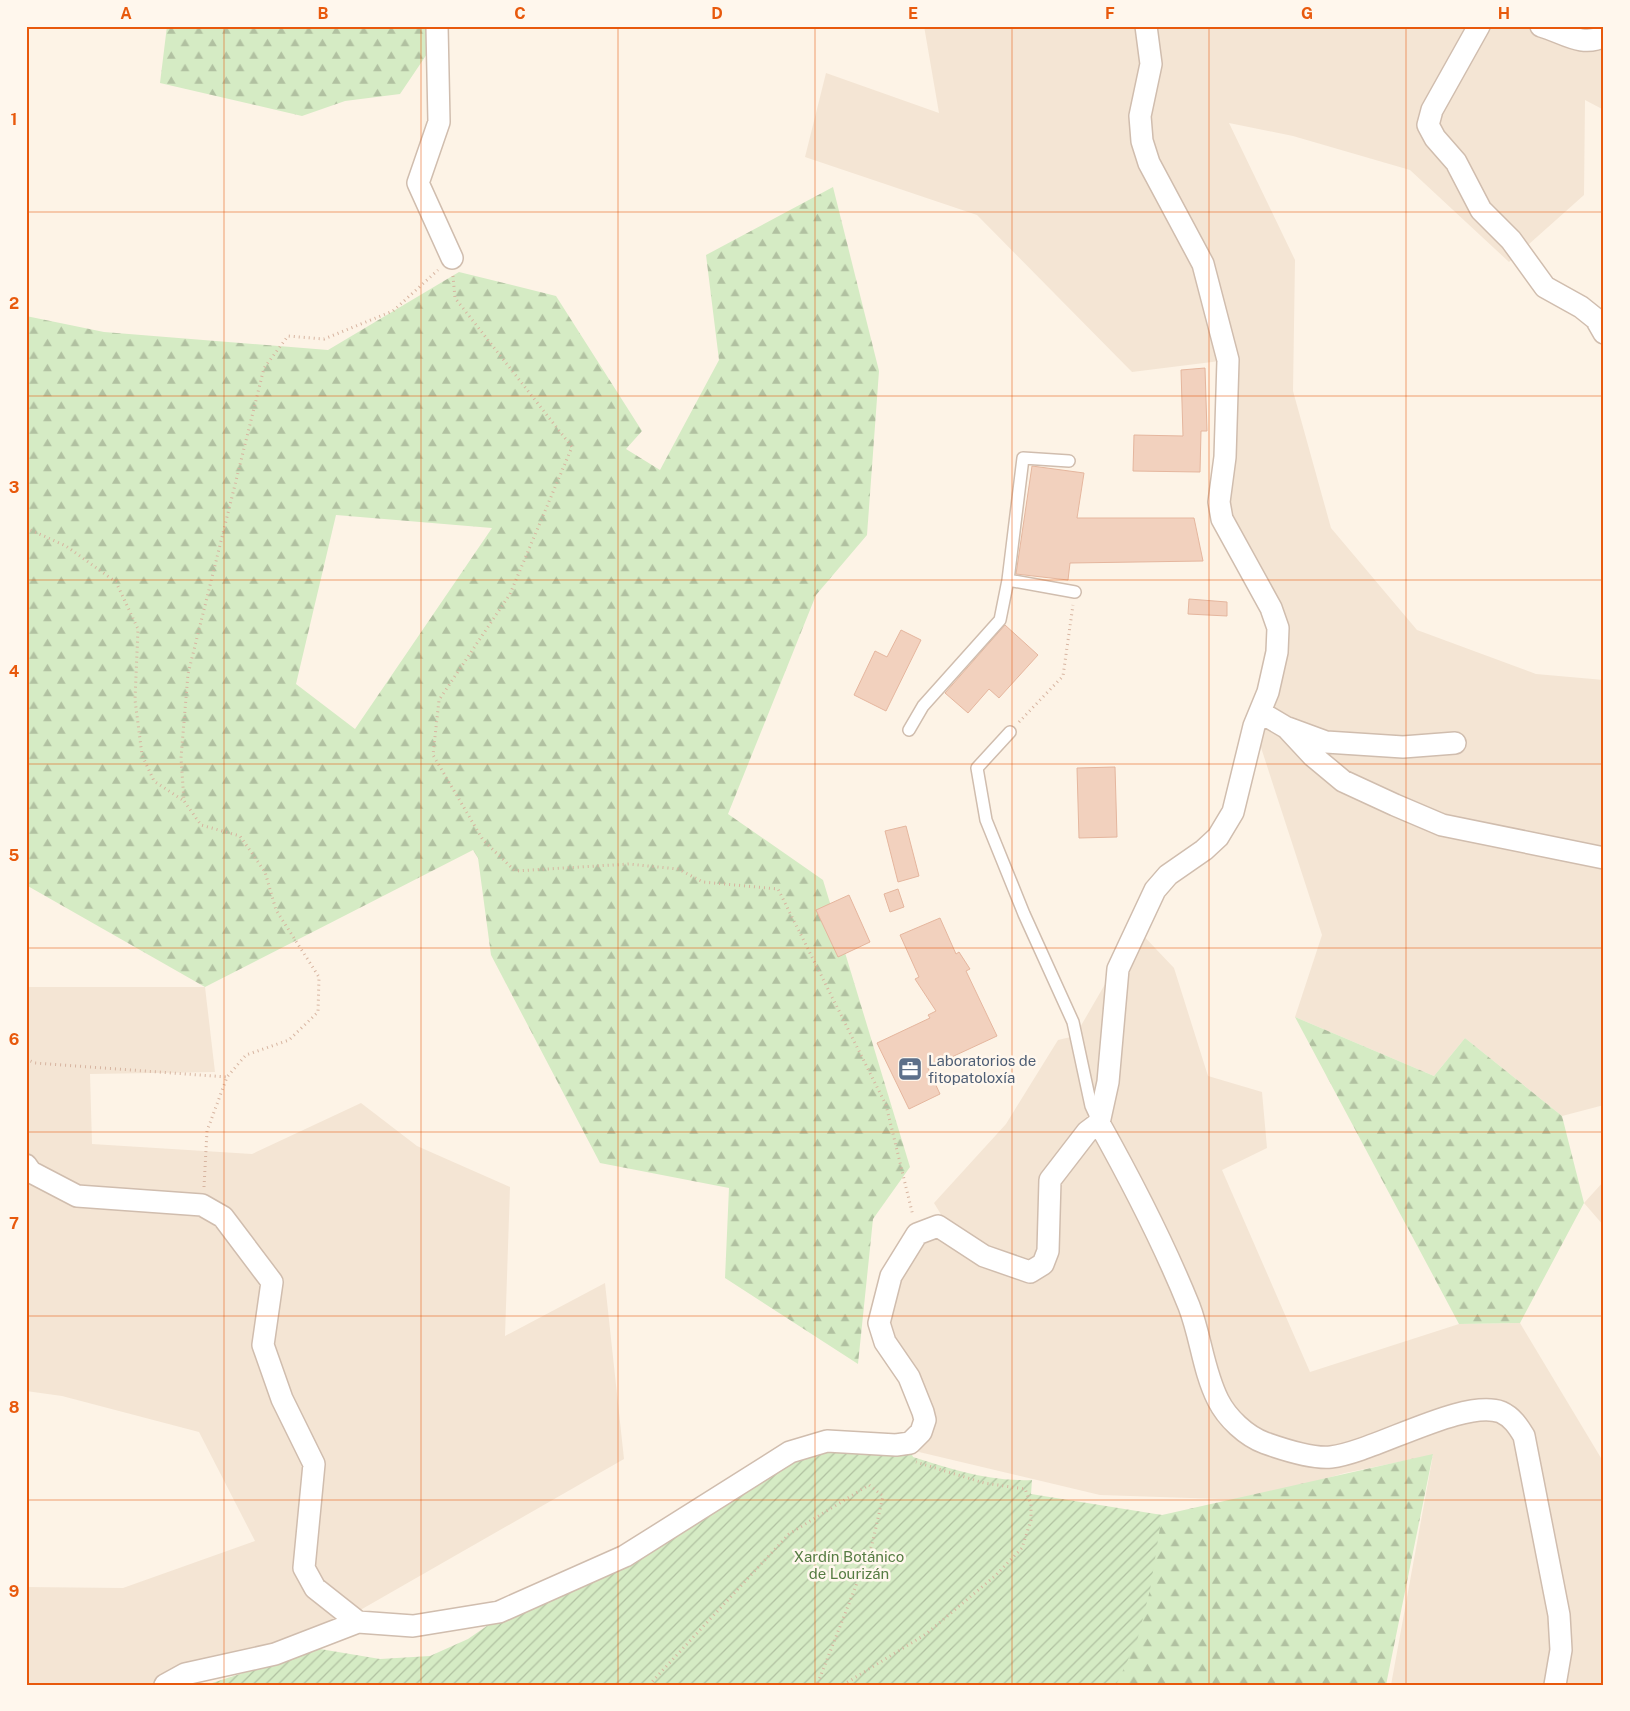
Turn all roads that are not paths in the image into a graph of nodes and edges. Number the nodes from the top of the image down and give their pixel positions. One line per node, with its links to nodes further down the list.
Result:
1 (437, 26): 6 (street)
2 (1146, 26): 11 (street)
3 (1479, 26): 7 (street)
4 (1542, 26): 5 (street)
5 (1604, 36)
6 (452, 258)
7 (1604, 333)
8 (1069, 461): 9 (lane)
9 (1008, 580): 10 (lane); 13 (lane)
10 (1075, 592)
11 (1260, 712): 12 (street); 17 (street)
12 (1287, 728): 15 (street); 16 (street)
13 (909, 730)
14 (1010, 732): 17 (lane)
15 (1456, 744)
16 (1604, 858)
17 (1099, 1123): 19 (street); 21 (street)
18 (26, 1165): 19 (street)
19 (358, 1622): 20 (street)
20 (165, 1685)
21 (1555, 1685)

